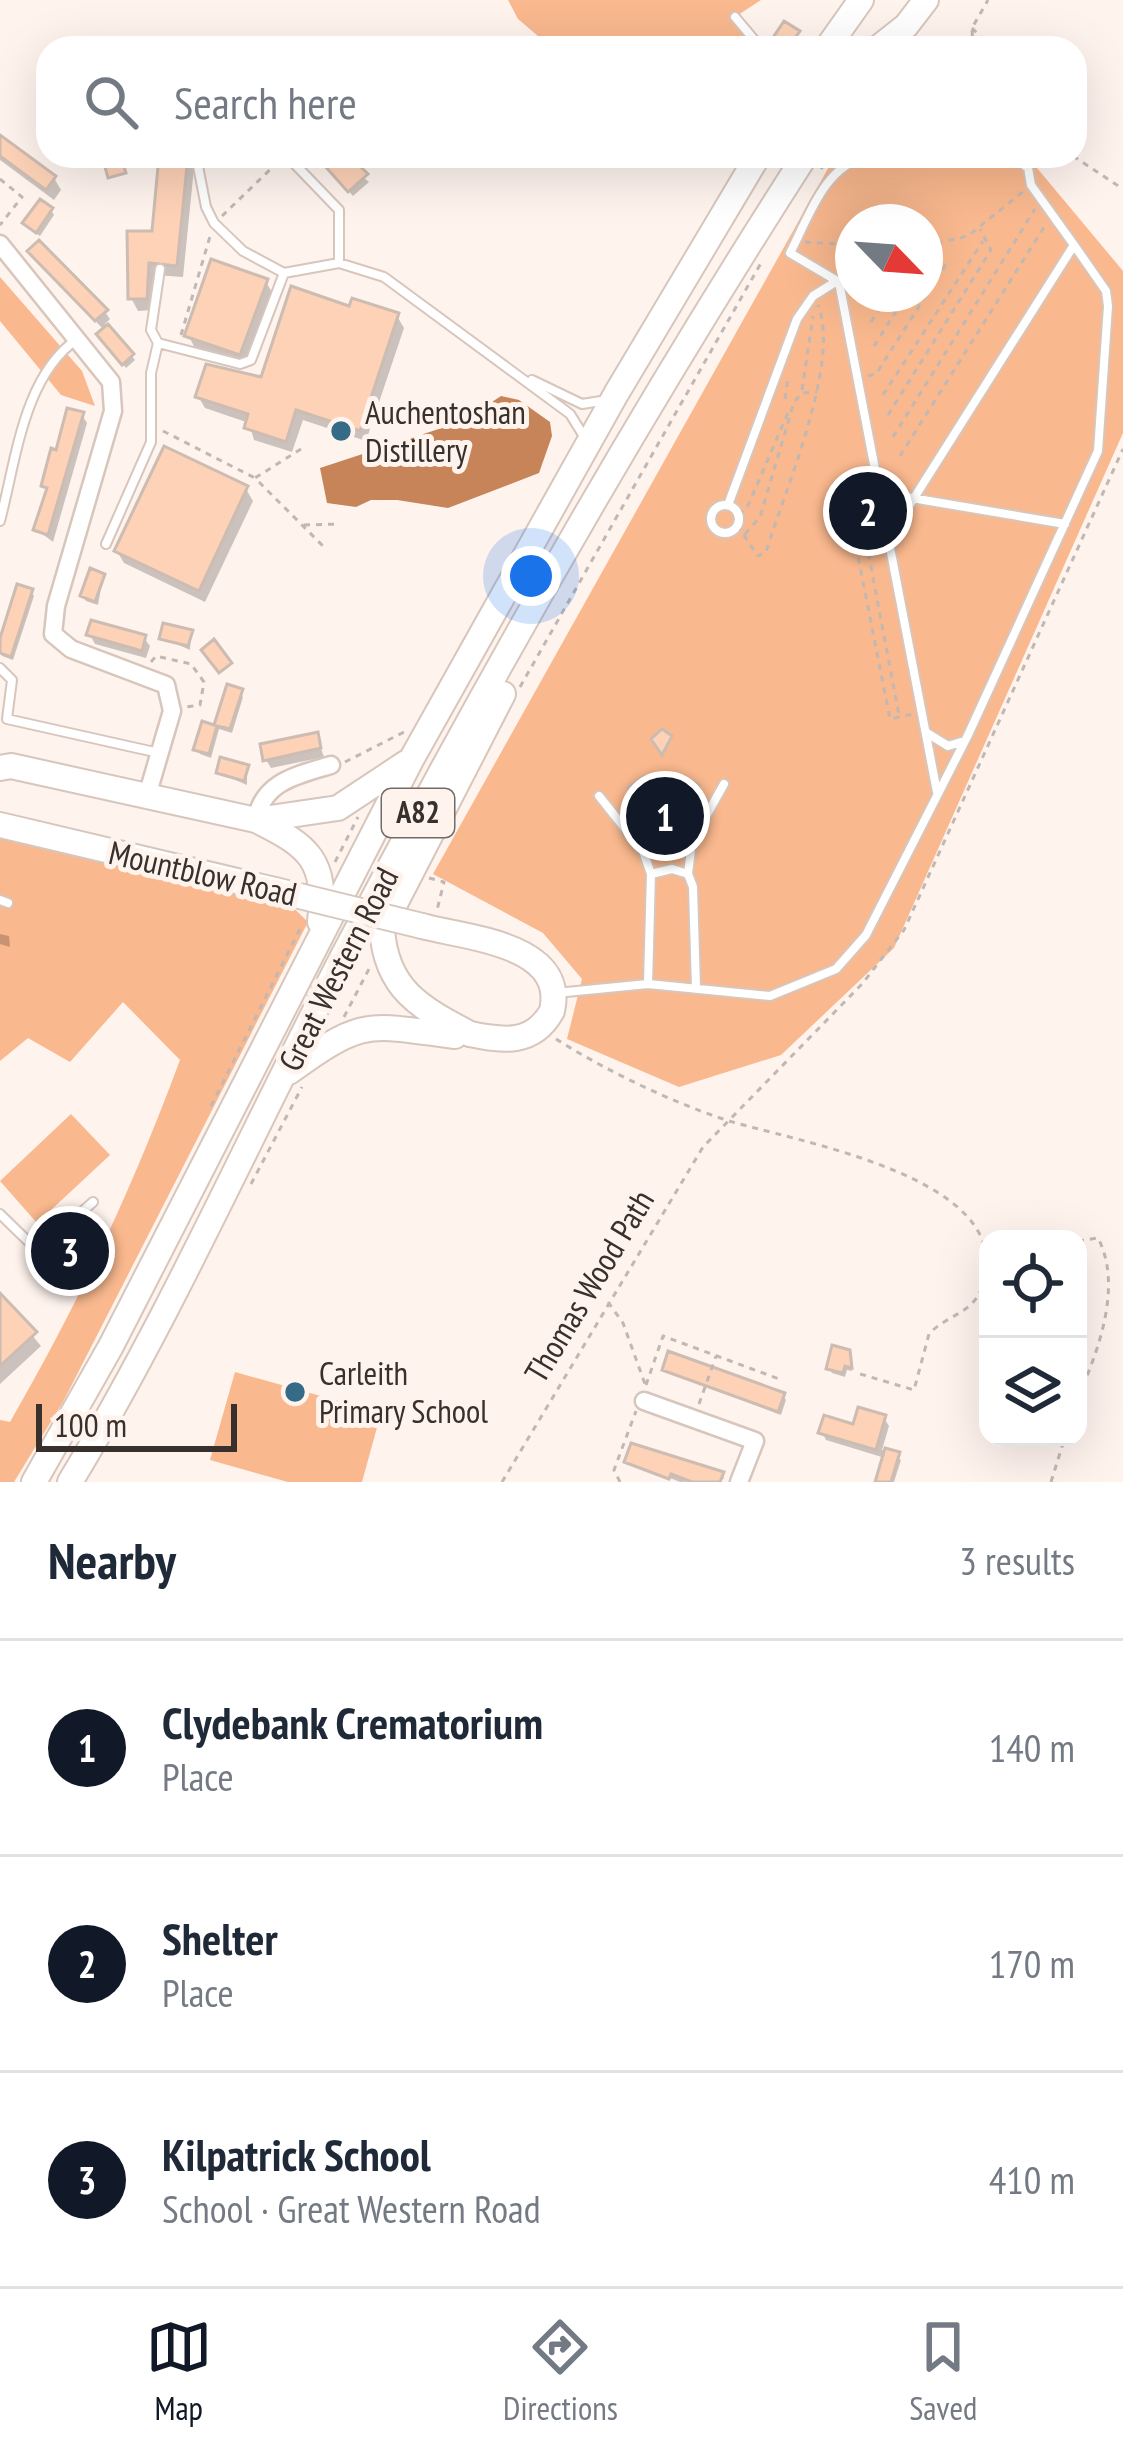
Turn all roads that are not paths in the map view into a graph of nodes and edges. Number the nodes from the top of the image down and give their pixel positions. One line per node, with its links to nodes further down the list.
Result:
1 (861, 0): 6 (main road)
2 (908, 0): 7 (main road)
3 (926, 0): 8 (main road)
4 (735, 16): 5 (lane)
5 (751, 36)
6 (836, 36)
7 (884, 36)
8 (892, 36)
9 (199, 168): 19 (lane)
10 (299, 168): 17 (lane)
11 (751, 168): 26 (main road, Great Western Road / A82)
12 (809, 168): 35 (main road, Great Western Road / A82)
13 (840, 168): 20 (lane)
14 (1028, 168): 16 (lane)
15 (0, 244): 23 (street)
16 (1075, 245): 29 (lane); 32 (lane)
17 (339, 263): 19 (lane); 25 (lane)
18 (160, 269): 24 (lane)
19 (284, 273): 24 (lane)
20 (835, 279)
21 (835, 281): 30 (lane)
22 (844, 312): 28 (lane)
23 (80, 337): 31 (lane); 39 (street)
24 (158, 343): 34 (lane)
25 (509, 369): 26 (lane); 27 (lane)
26 (616, 394): 27 (main road, Great Western Road / A82)
27 (586, 449): 40 (main road, Great Western Road / A82)
28 (879, 487): 29 (lane); 33 (lane)
29 (914, 498): 32 (lane); 33 (lane)
30 (728, 505): 30 (lane)
31 (1, 513)
32 (1065, 524): 38 (lane)
33 (890, 536): 37 (lane)
34 (106, 544)
35 (564, 555): 55 (main road); 56 (main road, Great Western Road / A82)
36 (0, 668): 39 (lane)
37 (926, 732): 38 (lane); 44 (lane)
38 (968, 735): 44 (lane)
39 (159, 753): 45 (street)
40 (412, 760): 47 (main road); 51 (main road, Great Western Road / A82)
41 (331, 765): 47 (street, Mountblow Road)
42 (0, 768): 45 (main road)
43 (724, 784): 50 (lane)
44 (938, 795): 53 (lane)
45 (147, 796): 47 (main road)
46 (599, 796): 49 (lane)
47 (256, 820): 51 (main road, A82)
48 (0, 825): 54 (main road, Mountblow Road, bridge)
49 (652, 874): 50 (lane); 52 (lane)
50 (688, 874): 53 (lane)
51 (318, 936): 60 (main road, Great Western Road / A82)
52 (648, 984): 53 (lane); 54 (lane)
53 (696, 988)
54 (554, 993): 55 (main road)
55 (470, 1034): 56 (main road)
56 (283, 1076): 61 (main road, Great Western Road / A82)
57 (93, 1202): 58 (lane)
58 (0, 1214)
59 (642, 1398): 62 (street)
60 (34, 1482)
61 (70, 1482)
62 (740, 1482)

